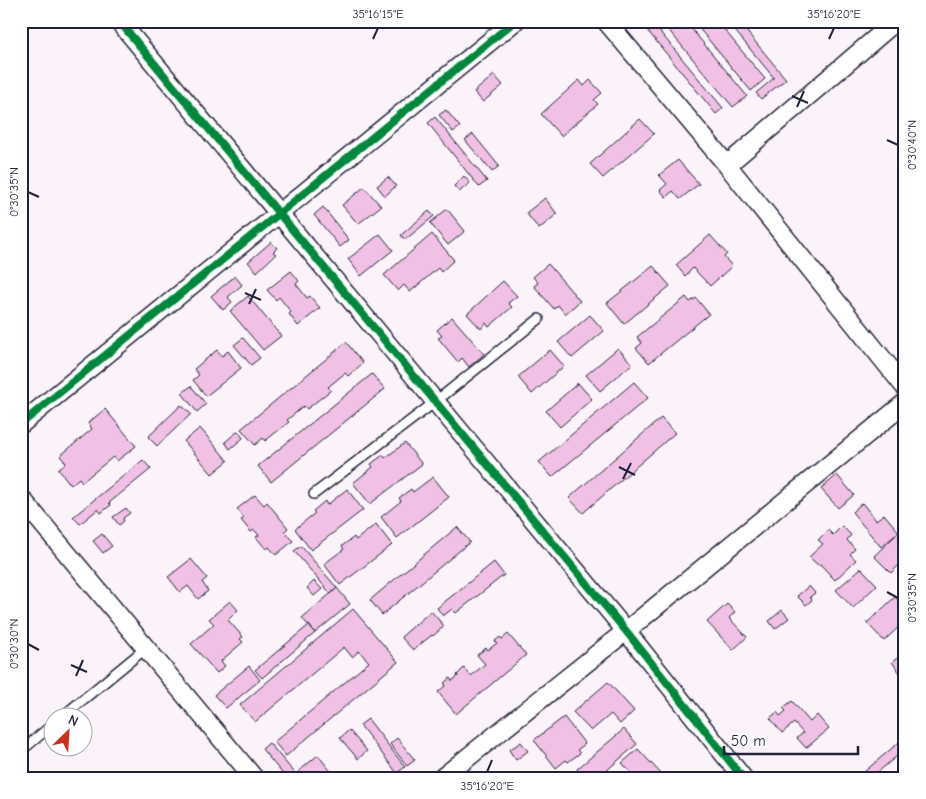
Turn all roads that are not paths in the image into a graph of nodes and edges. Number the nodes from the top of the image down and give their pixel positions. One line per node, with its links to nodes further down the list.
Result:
1 (120, 21): 6 (street)
2 (515, 21): 6 (street)
3 (606, 21): 5 (street)
4 (896, 21): 5 (street)
5 (727, 165): 8 (street)
6 (278, 214): 9 (street); 11 (street)
7 (539, 319): 9 (lane)
8 (905, 387)
9 (435, 402): 12 (lane); 14 (street)
10 (905, 404): 14 (street)
11 (21, 424)
12 (314, 494)
13 (21, 498): 15 (street)
14 (626, 631): 20 (street); 21 (street)
15 (146, 648): 16 (lane); 19 (street)
16 (75, 706)
17 (42, 733): 18 (lane)
18 (21, 751)
19 (254, 778)
20 (442, 778)
21 (743, 778)

